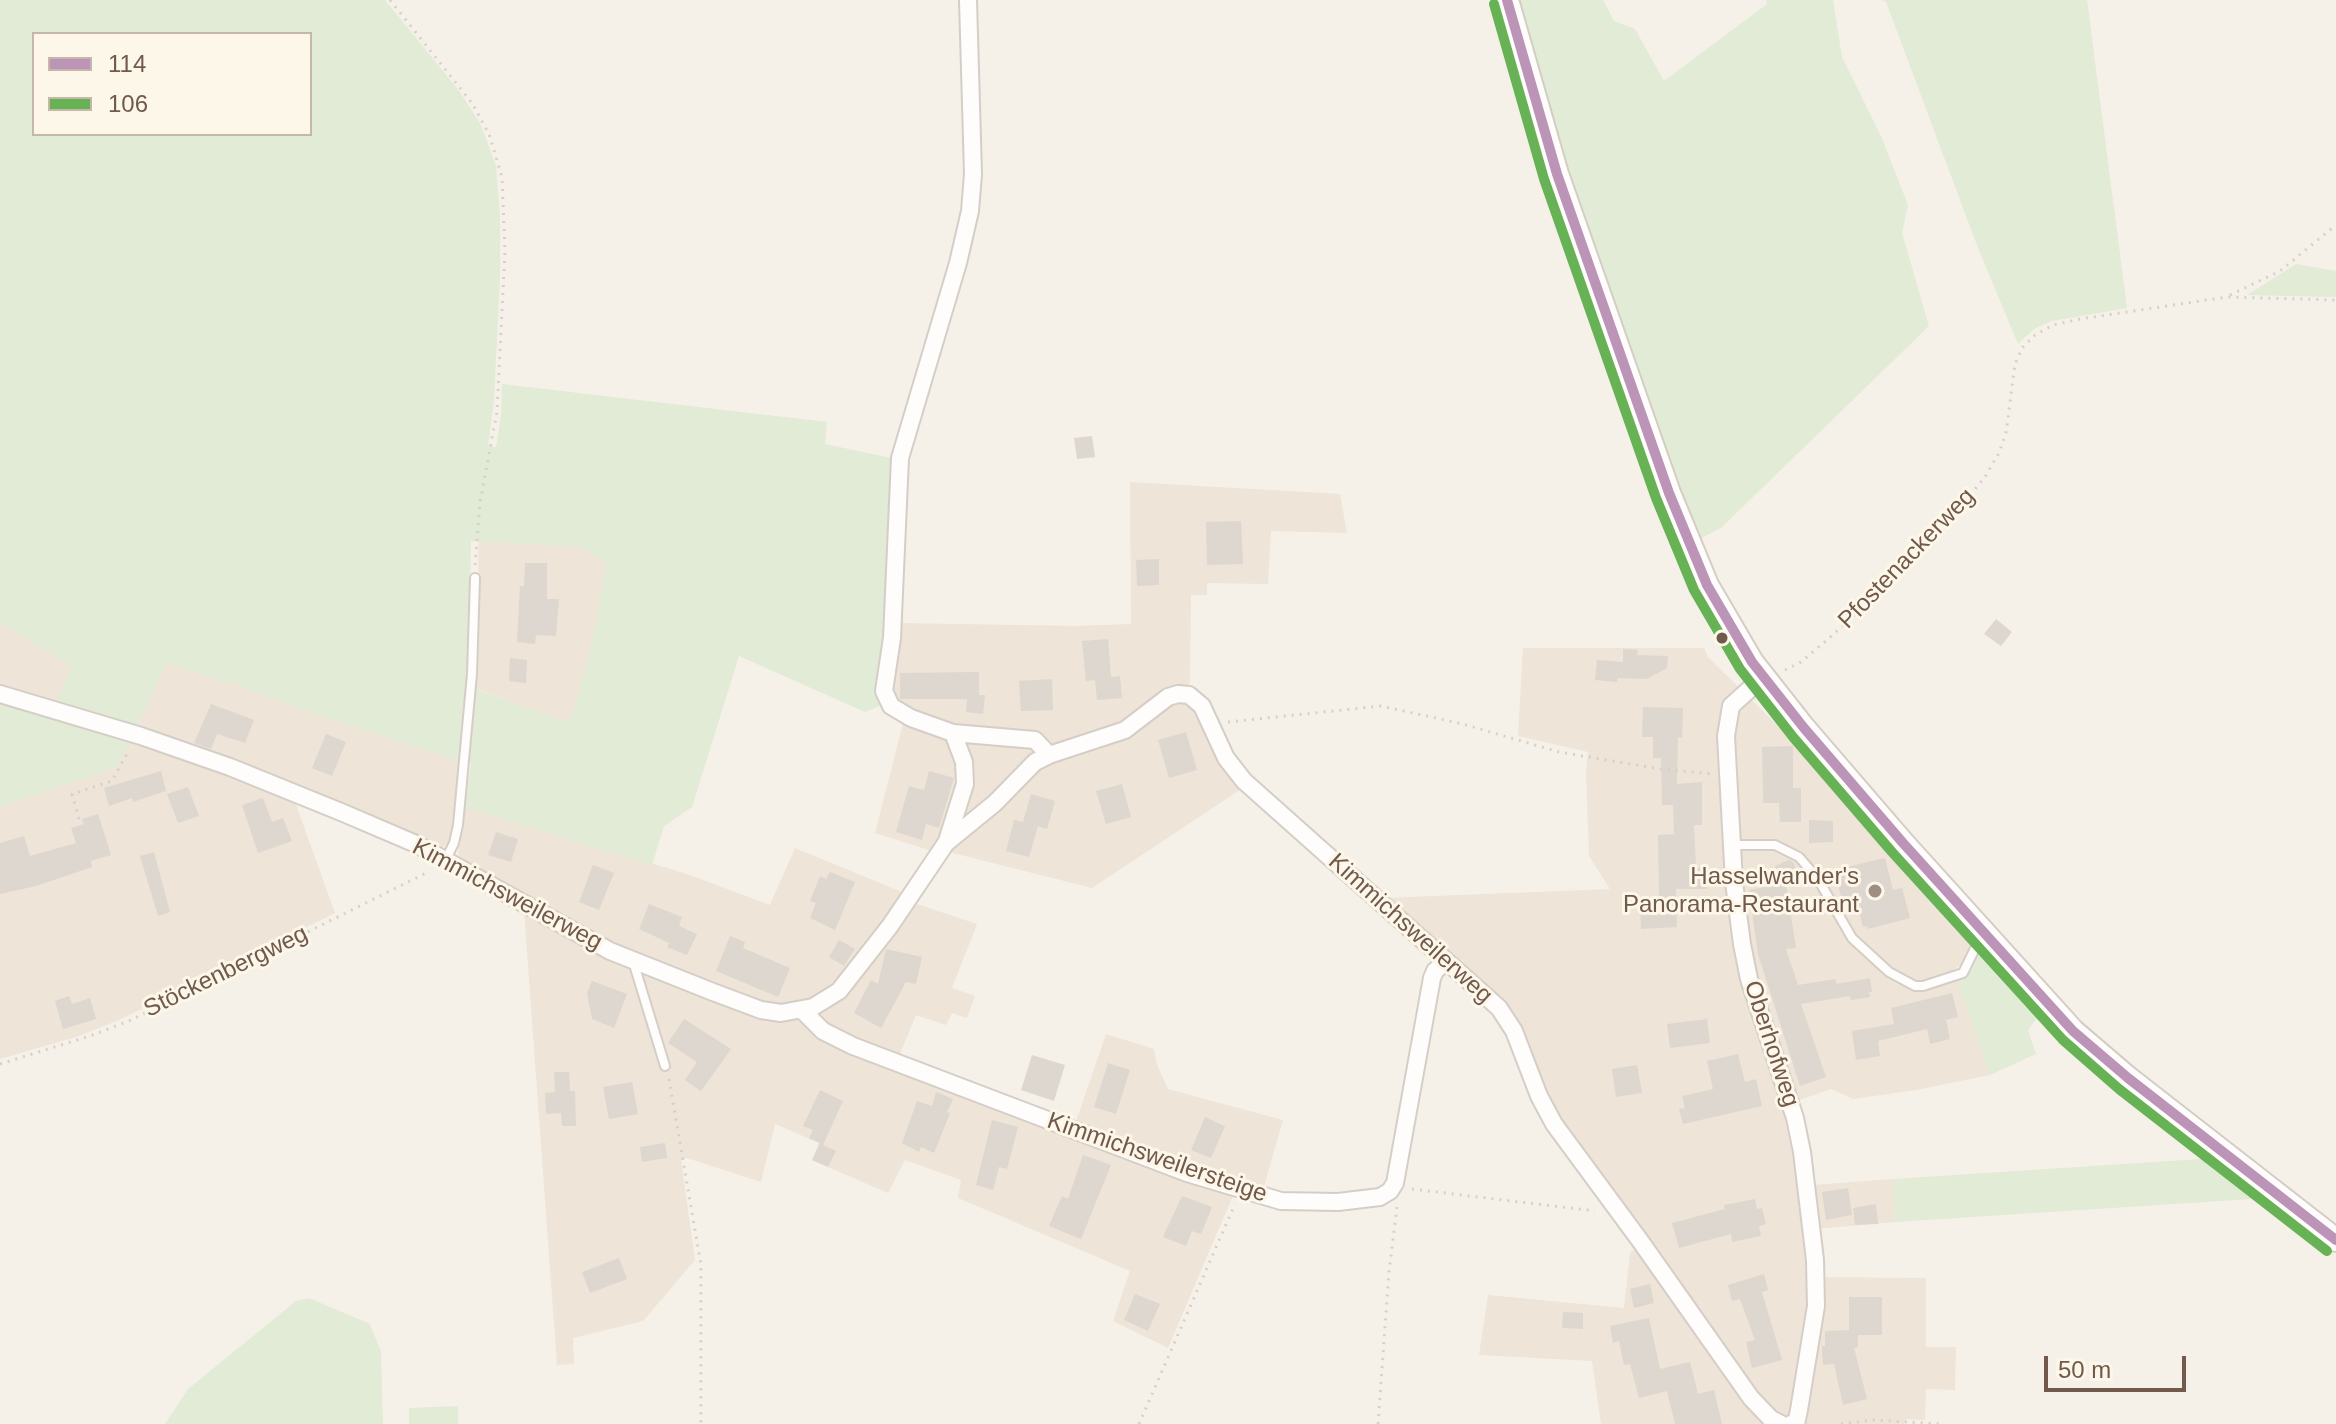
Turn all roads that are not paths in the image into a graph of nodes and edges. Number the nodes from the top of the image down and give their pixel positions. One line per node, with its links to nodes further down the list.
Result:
1 (968, 0): 6 (street)
2 (1507, 0): 4 (main road)
3 (475, 578): 10 (lane)
4 (1763, 677): 9 (street, Oberhofweg); 11 (main road)
5 (0, 694): 10 (street, Kimmichsweilerweg)
6 (953, 733): 7 (street); 8 (street, Kimmichsweilerweg)
7 (1049, 755): 8 (street, Kimmichsweilerweg); 13 (street, Kimmichsweilerweg)
8 (946, 843): 14 (street, Kimmichsweilerweg)
9 (1732, 845): 11 (lane); 18 (street, Oberhofweg)
10 (445, 861): 12 (street, Kimmichsweilerweg)
11 (1983, 933): 16 (main road)
12 (633, 961): 14 (street, Kimmichsweilerweg); 15 (lane)
13 (1446, 961): 14 (street, Kimmichsweilersteige); 17 (street, Kimmichsweilerweg)
14 (802, 1010)
15 (665, 1066)
16 (2336, 1240)
17 (1781, 1424)
18 (1794, 1424)

